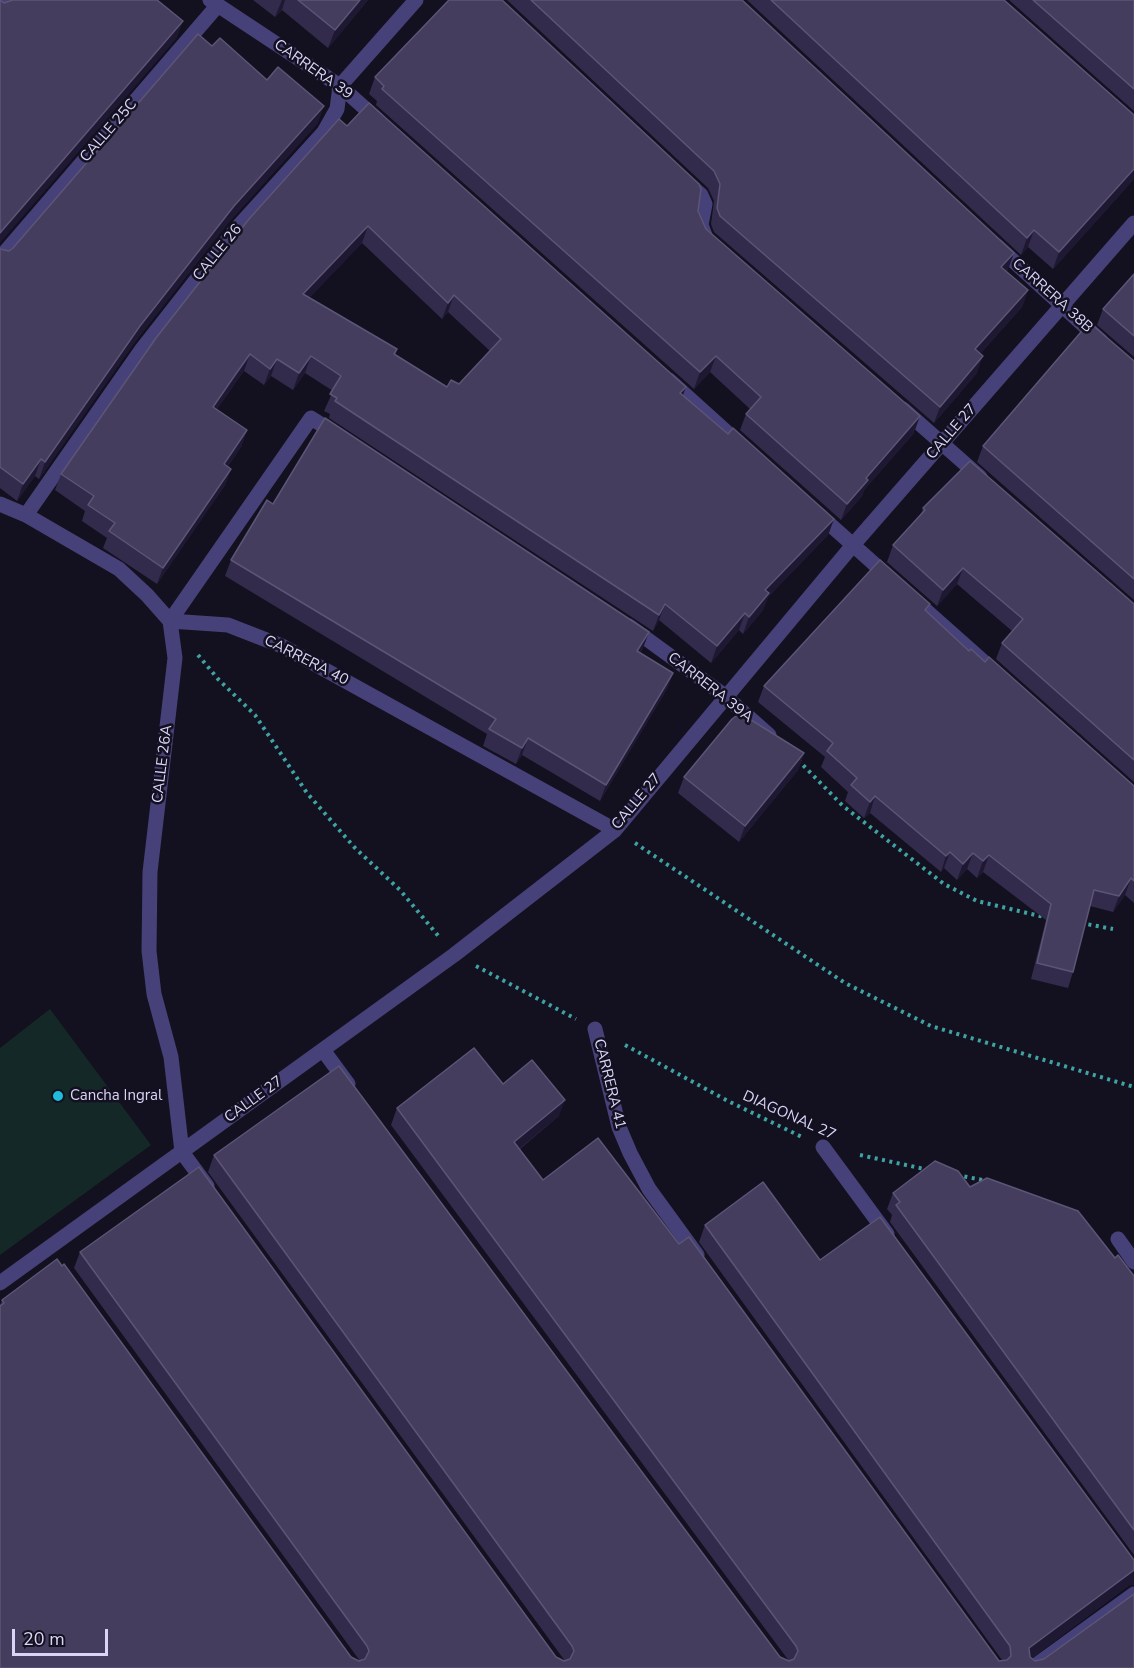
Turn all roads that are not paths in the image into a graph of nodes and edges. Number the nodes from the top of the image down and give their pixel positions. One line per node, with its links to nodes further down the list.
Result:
1 (8, 0): 4 (street)
2 (416, 0): 5 (street, CALLE 26)
3 (214, 2): 5 (street, CARRERA 39); 11 (street, CALLE 25C)
4 (0, 10)
5 (340, 86): 6 (street, CARRERA 39); 22 (street, CALLE 26)
6 (393, 134)
7 (675, 171): 10 (street)
8 (1134, 223): 12 (street, CALLE 27)
9 (983, 233): 12 (street, CARRERA 38B)
10 (715, 246)
11 (0, 258)
12 (1060, 305): 13 (street, CARRERA 38B); 16 (street, CALLE 27)
13 (1109, 348)
14 (658, 371): 18 (street)
15 (890, 398): 16 (street)
16 (942, 443): 19 (street); 23 (street, CALLE 27)
17 (351, 444): 25 (street)
18 (756, 458)
19 (994, 490)
20 (800, 498): 23 (street)
21 (0, 504): 22 (street)
22 (26, 515): 25 (street)
23 (853, 545): 26 (street); 27 (street, CALLE 27)
24 (618, 618): 27 (street, CARRERA 39A)
25 (170, 621): 29 (street, CARRERA 40); 34 (street, CALLE 26A)
26 (993, 670)
27 (725, 696): 28 (street, CARRERA 39A); 29 (street, CALLE 27)
28 (798, 760)
29 (615, 830): 31 (street, CALLE 27)
30 (595, 1029): 39 (street, CARRERA 41)
31 (323, 1050): 32 (street); 34 (street, CALLE 27)
32 (358, 1098)
33 (823, 1147): 37 (street)
34 (182, 1152): 35 (street); 40 (street, CALLE 27)
35 (217, 1200)
36 (1118, 1239): 38 (street)
37 (894, 1243)
38 (1134, 1262)
39 (704, 1266)
40 (0, 1283)
41 (1134, 1594): 42 (street)
42 (1032, 1668)

